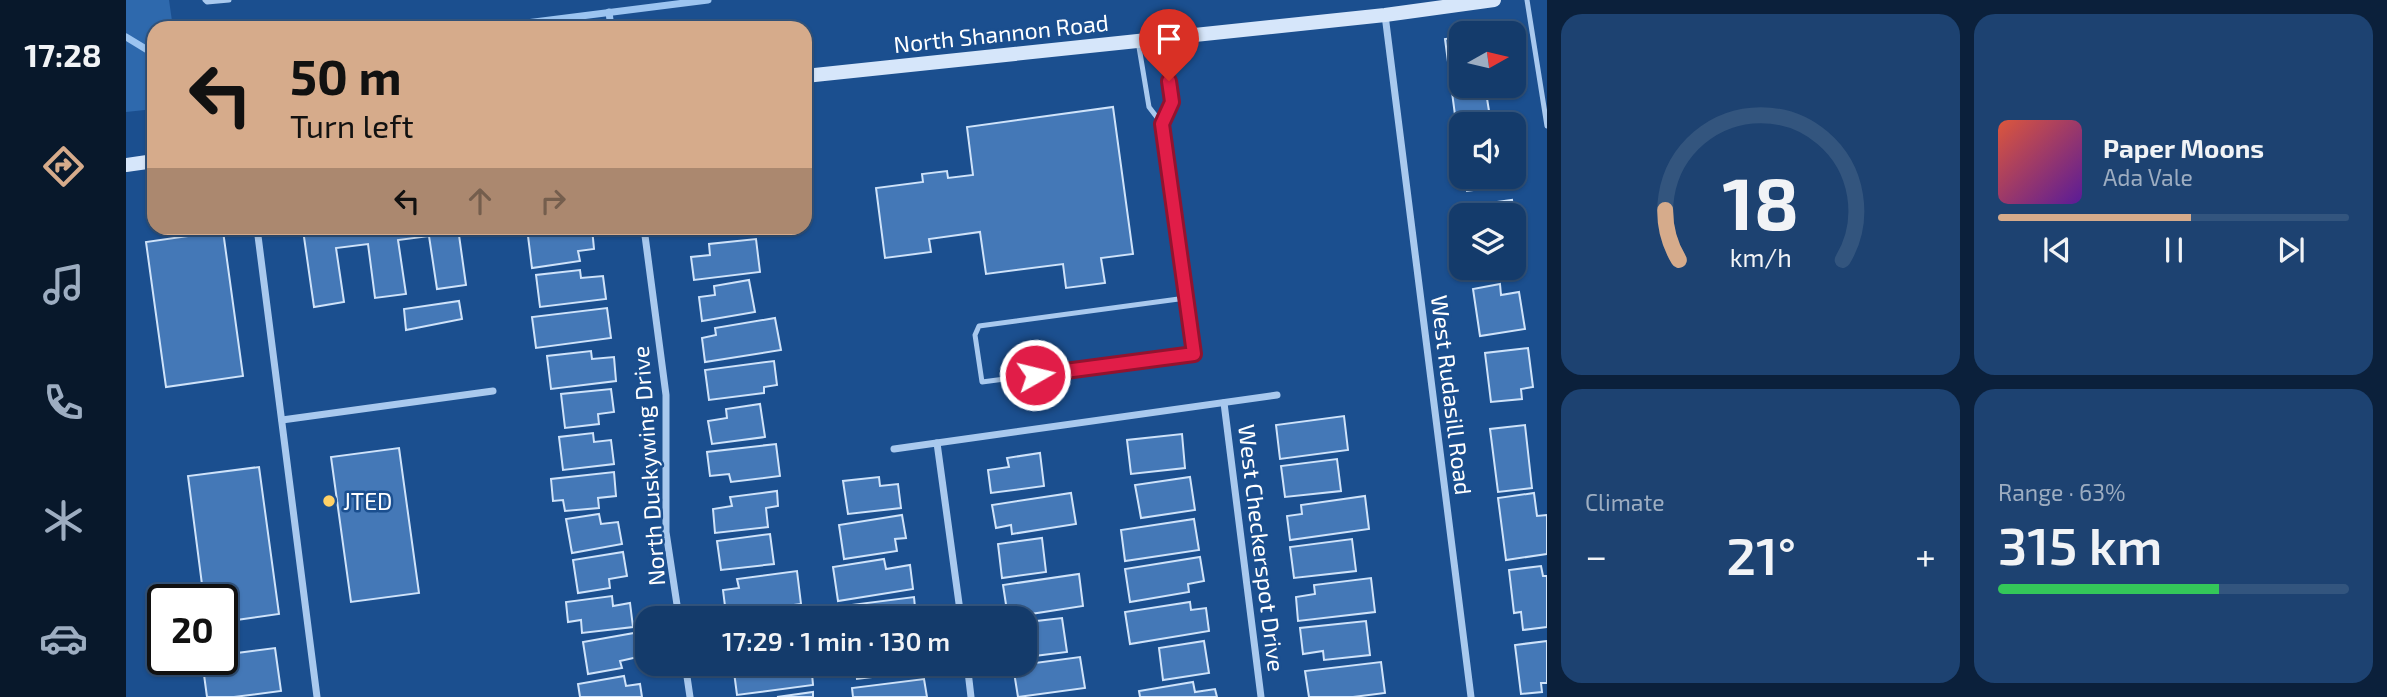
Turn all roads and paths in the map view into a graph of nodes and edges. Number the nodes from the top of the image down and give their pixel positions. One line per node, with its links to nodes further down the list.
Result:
1 (205, 0): 2 (lane)
2 (229, 0)
3 (1494, 0): 5 (street, North Shannon Road)
4 (1527, 0): 10 (lane)
5 (1385, 15): 6 (street, North Shannon Road); 30 (street, West Rudasill Road)
6 (1162, 38): 7 (street, North Shannon Road); 9 (lane)
7 (1138, 41): 8 (street, North Shannon Road); 9 (lane)
8 (812, 75)
9 (1162, 124): 15 (lane)
10 (1547, 126)
11 (147, 162): 12 (street)
12 (126, 165)
13 (258, 235): 19 (street)
14 (645, 235): 22 (street, North Duskywing Drive)
15 (1186, 298): 15 (lane)
16 (493, 391): 19 (street)
17 (1278, 395): 18 (street)
18 (1224, 403): 20 (street); 29 (street, West Checkerspot Drive)
19 (282, 420): 26 (street)
20 (937, 443): 21 (street); 23 (street)
21 (894, 449)
22 (677, 606)
23 (959, 606)
24 (687, 676): 27 (street)
25 (969, 676): 28 (street)
26 (317, 697)
27 (690, 697)
28 (971, 697)
29 (1261, 697)
30 (1471, 697)

